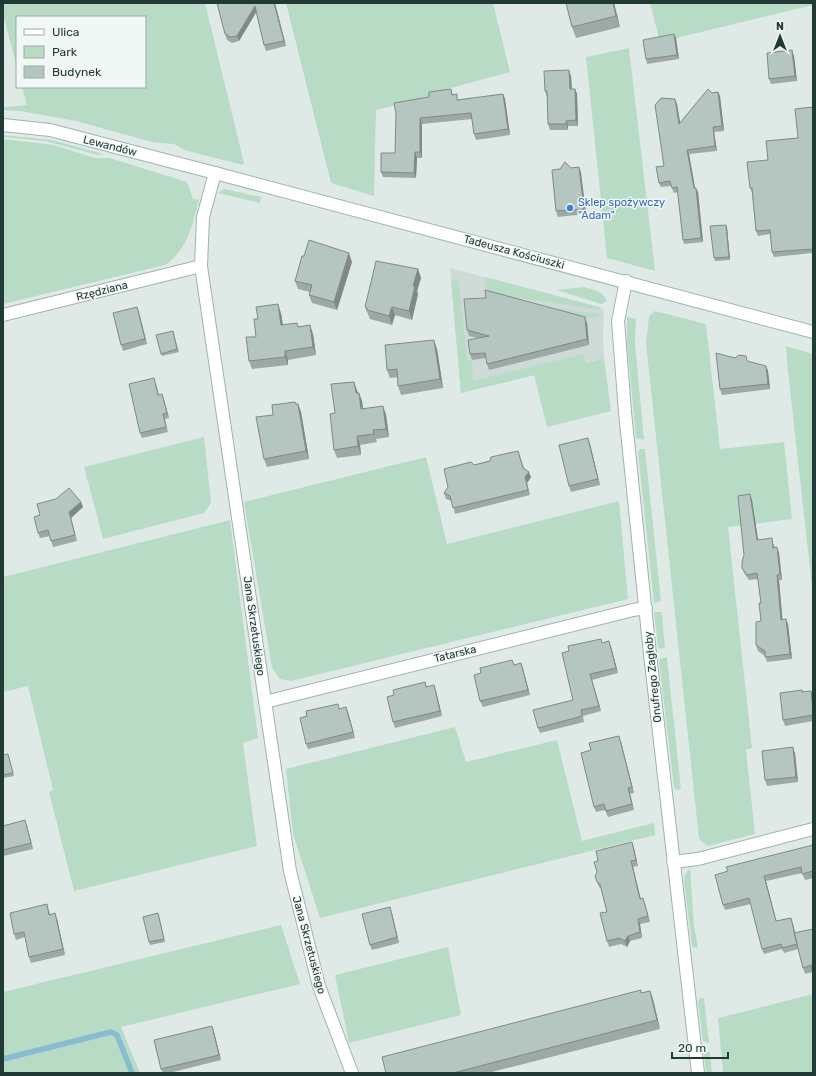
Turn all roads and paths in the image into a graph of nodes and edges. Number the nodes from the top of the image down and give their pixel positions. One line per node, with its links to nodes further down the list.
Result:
1 (3, 124): 2 (street, Lewandów)
2 (215, 173): 3 (street, Jana Skrzetuskiego); 4 (street, Tadeusza Kościuszki)
3 (201, 266): 5 (street, Rzędziana); 8 (street, Jana Skrzetuskiego)
4 (626, 281): 6 (street, Tadeusza Kościuszki); 7 (street, Onufrego Zagłoby)
5 (3, 315)
6 (813, 332)
7 (646, 608): 8 (street, Tatarska); 10 (street, Onufrego Zagłoby)
8 (265, 702): 11 (street, Jana Skrzetuskiego)
9 (813, 829): 10 (street)
10 (673, 862): 12 (street, Onufrego Zagłoby)
11 (352, 1073)
12 (698, 1073)

